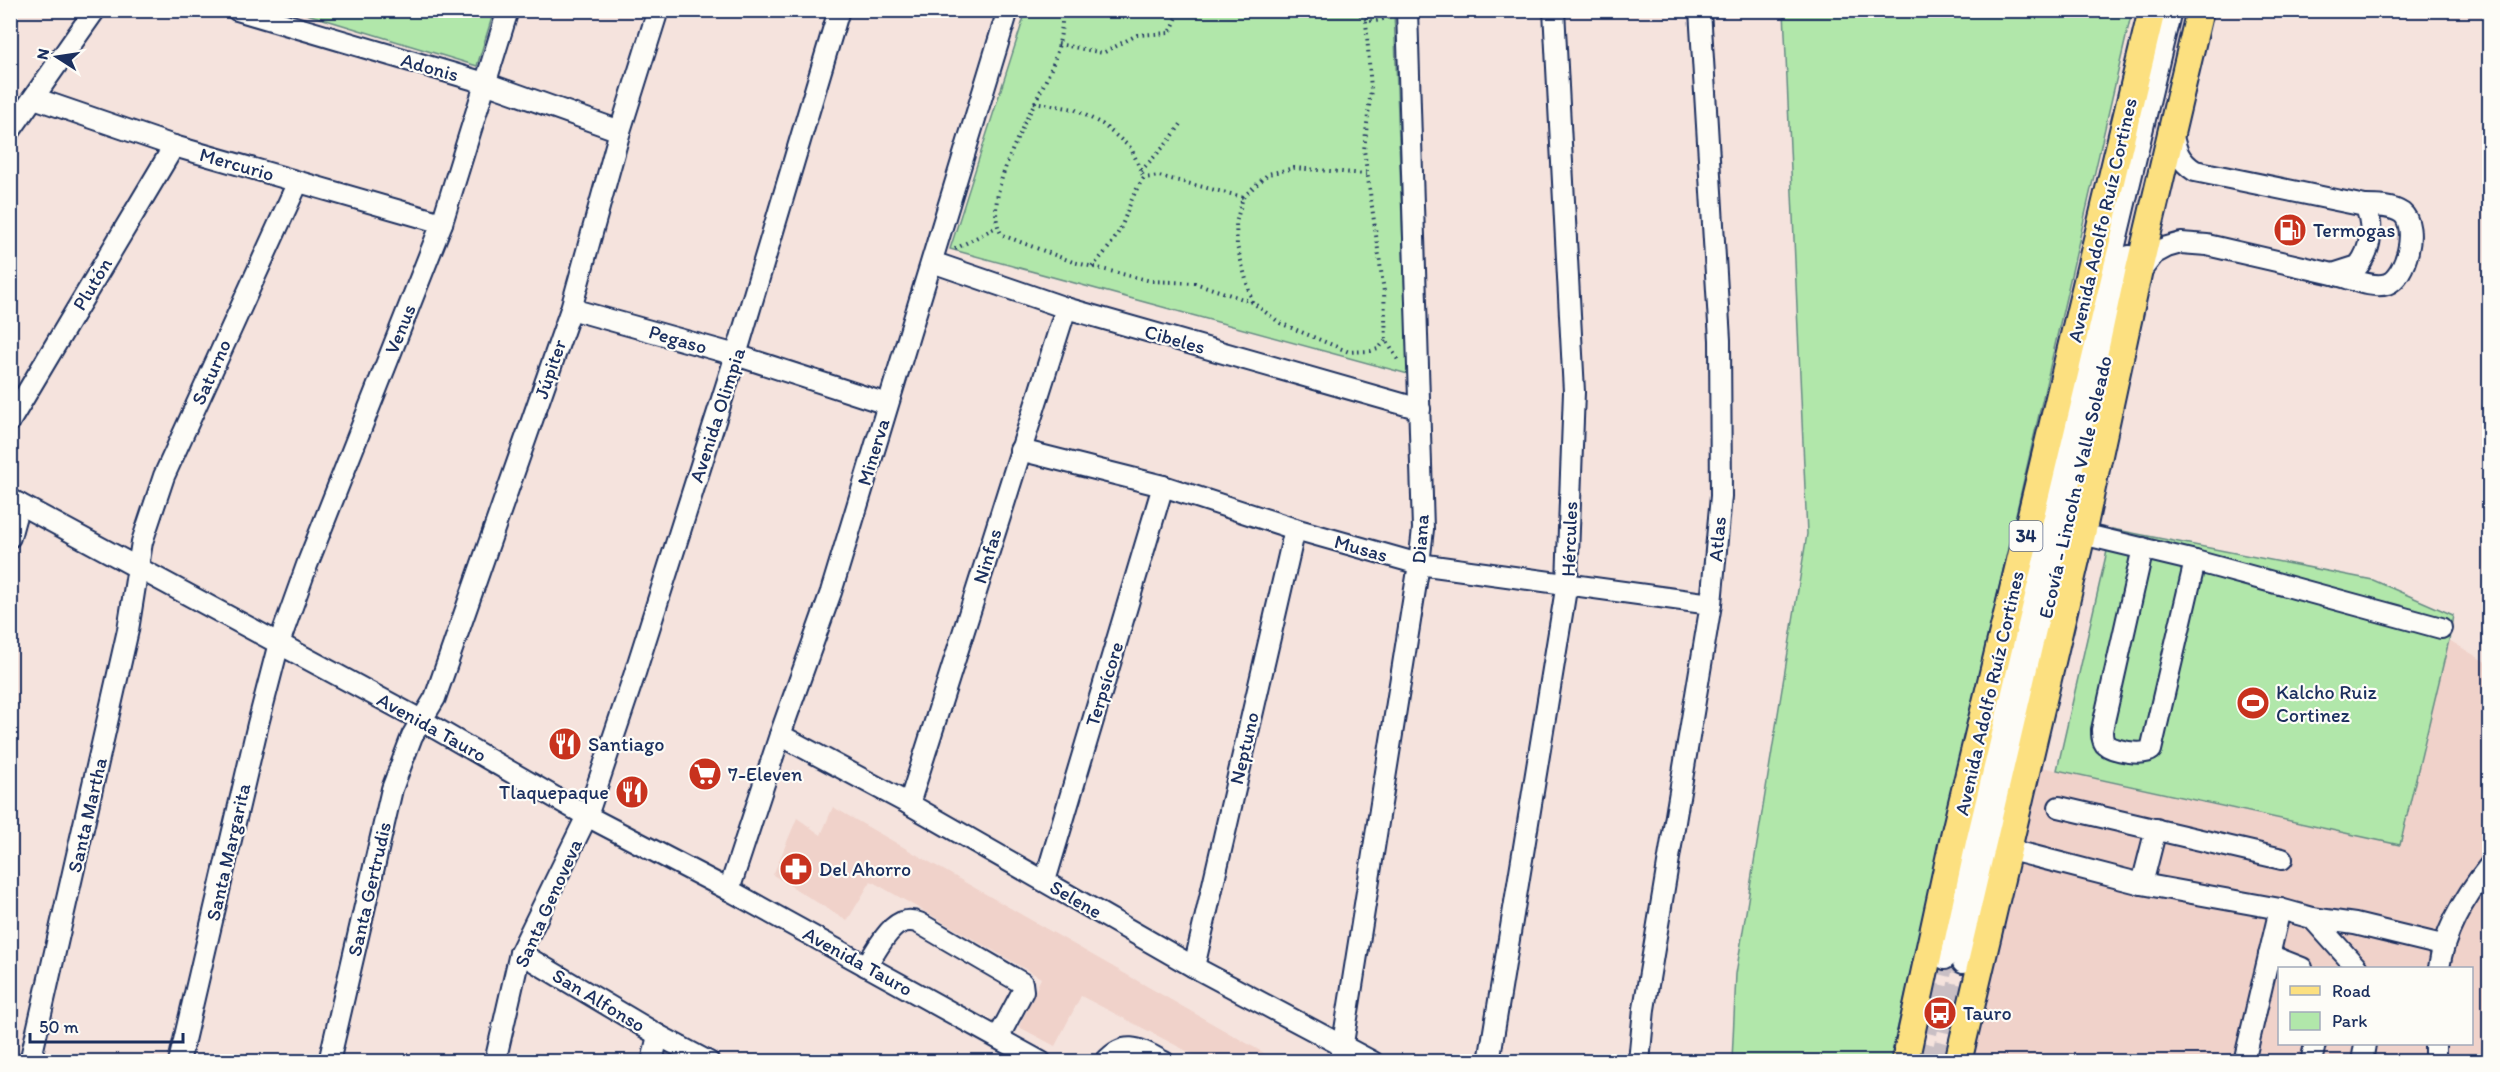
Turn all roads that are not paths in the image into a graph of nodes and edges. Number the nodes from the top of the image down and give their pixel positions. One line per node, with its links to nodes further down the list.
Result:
1 (95, 10): 15 (street)
2 (237, 10): 14 (street, Adonis)
3 (508, 10): 14 (street, Venus)
4 (658, 10): 18 (street, Júpiter)
5 (839, 10): 28 (street, Avenida Olimpia)
6 (1008, 10): 23 (street, Minerva)
7 (1554, 10): 42 (street, Hércules)
8 (1700, 10): 43 (street, Atlas)
9 (2152, 10): 52 (main road, Avenida Adolfo Ruíz Cortines / 34)
10 (2171, 10): 52 (street)
11 (2187, 10): 52 (street, Ecovía - Lincoln a Valle Soleado)
12 (2200, 10): 16 (main road, Avenida Adolfo Ruíz Cortines / 34)
13 (1407, 11): 30 (street, Diana)
14 (485, 83): 18 (street, Adonis); 22 (street, Venus)
15 (34, 98): 17 (street); 19 (street, Mercurio)
16 (2172, 129): 21 (street); 24 (main road, Avenida Adolfo Ruíz Cortines / 34)
17 (10, 131)
18 (620, 131): 27 (street, Júpiter)
19 (174, 146): 20 (street, Mercurio); 31 (street, Plutón)
20 (298, 182): 22 (street, Mercurio); 41 (street, Saturno)
21 (2365, 206): 25 (street); 25 (street)
22 (442, 223): 45 (street, Venus)
23 (932, 262): 26 (street, Cibeles); 29 (street, Minerva)
24 (2138, 274): 25 (street); 36 (main road, Avenida Adolfo Ruíz Cortines / 34)
25 (2333, 274)
26 (1066, 308): 30 (street, Cibeles); 32 (street, Ninfas)
27 (571, 309): 28 (street, Pegaso); 46 (street, Júpiter)
28 (736, 355): 29 (street, Pegaso); 50 (street, Avenida Olimpia)
29 (887, 404): 47 (street, Minerva)
30 (1420, 409): 40 (street, Diana)
31 (10, 421)
32 (1020, 450): 33 (street, Musas); 48 (street, Ninfas)
33 (1163, 486): 35 (street, Musas); 55 (street, Terpsícore)
34 (15, 501): 37 (street); 41 (street, Avenida Tauro)
35 (1295, 530): 40 (street, Musas); 65 (street, Neptuno)
36 (2082, 534): 38 (street); 52 (main road, Avenida Adolfo Ruíz Cortines / 34)
37 (10, 537)
38 (2143, 548): 39 (street); 39 (street)
39 (2195, 561): 44 (street)
40 (1419, 564): 42 (street, Musas); 74 (street, Diana)
41 (139, 566): 45 (street, Avenida Tauro); 75 (street, Santa Martha)
42 (1567, 583): 43 (street, Musas); 85 (street, Hércules)
43 (1711, 604): 86 (street, Atlas)
44 (2441, 628)
45 (279, 643): 46 (street, Avenida Tauro); 76 (street, Santa Margarita)
46 (421, 720): 50 (street, Avenida Tauro); 77 (street, Santa Gertrudis)
47 (780, 735): 48 (street, Selene); 57 (street, Minerva)
48 (909, 804): 55 (street, Selene)
49 (2059, 807): 51 (street)
50 (587, 816): 57 (street, Avenida Tauro); 61 (street, Santa Genoveva)
51 (2156, 829): 53 (street); 56 (street)
52 (1982, 842): 56 (street); 63 (street); 87 (main road, Avenida Adolfo Ruíz Cortines / 34); 88 (main road, Avenida Adolfo Ruíz Cortines / 34)
53 (2282, 859)
54 (2490, 866): 60 (street)
55 (1046, 881): 65 (street, Selene)
56 (2142, 884): 58 (street)
57 (729, 890): 64 (street, Avenida Tauro)
58 (2280, 909): 59 (street); 62 (street)
59 (2312, 918): 60 (street); 67 (street)
60 (2442, 945): 68 (street)
61 (520, 953): 69 (street, San Alfonso); 78 (street, Santa Genoveva)
62 (2269, 956): 66 (street); 89 (street)
63 (1954, 961)
64 (866, 966): 70 (street, Avenida Tauro); 70 (street)
65 (1194, 967): 74 (street, Selene)
66 (2297, 967)
67 (2355, 967)
68 (2439, 967)
69 (658, 1035): 79 (street); 80 (street, San Alfonso)
70 (998, 1038): 81 (street, Avenida Tauro)
71 (2315, 1045): 90 (street)
72 (2365, 1045): 91 (street)
73 (2435, 1045): 92 (street)
74 (1342, 1053): 84 (street, Selene)
75 (30, 1062)
76 (179, 1062)
77 (330, 1062)
78 (495, 1062)
79 (652, 1062)
80 (709, 1062)
81 (1041, 1062)
82 (1106, 1062): 83 (street)
83 (1164, 1062)
84 (1373, 1062)
85 (1489, 1062)
86 (1639, 1062)
87 (1905, 1062)
88 (1958, 1062)
89 (2244, 1062)
90 (2311, 1062)
91 (2362, 1062)
92 (2435, 1062)

